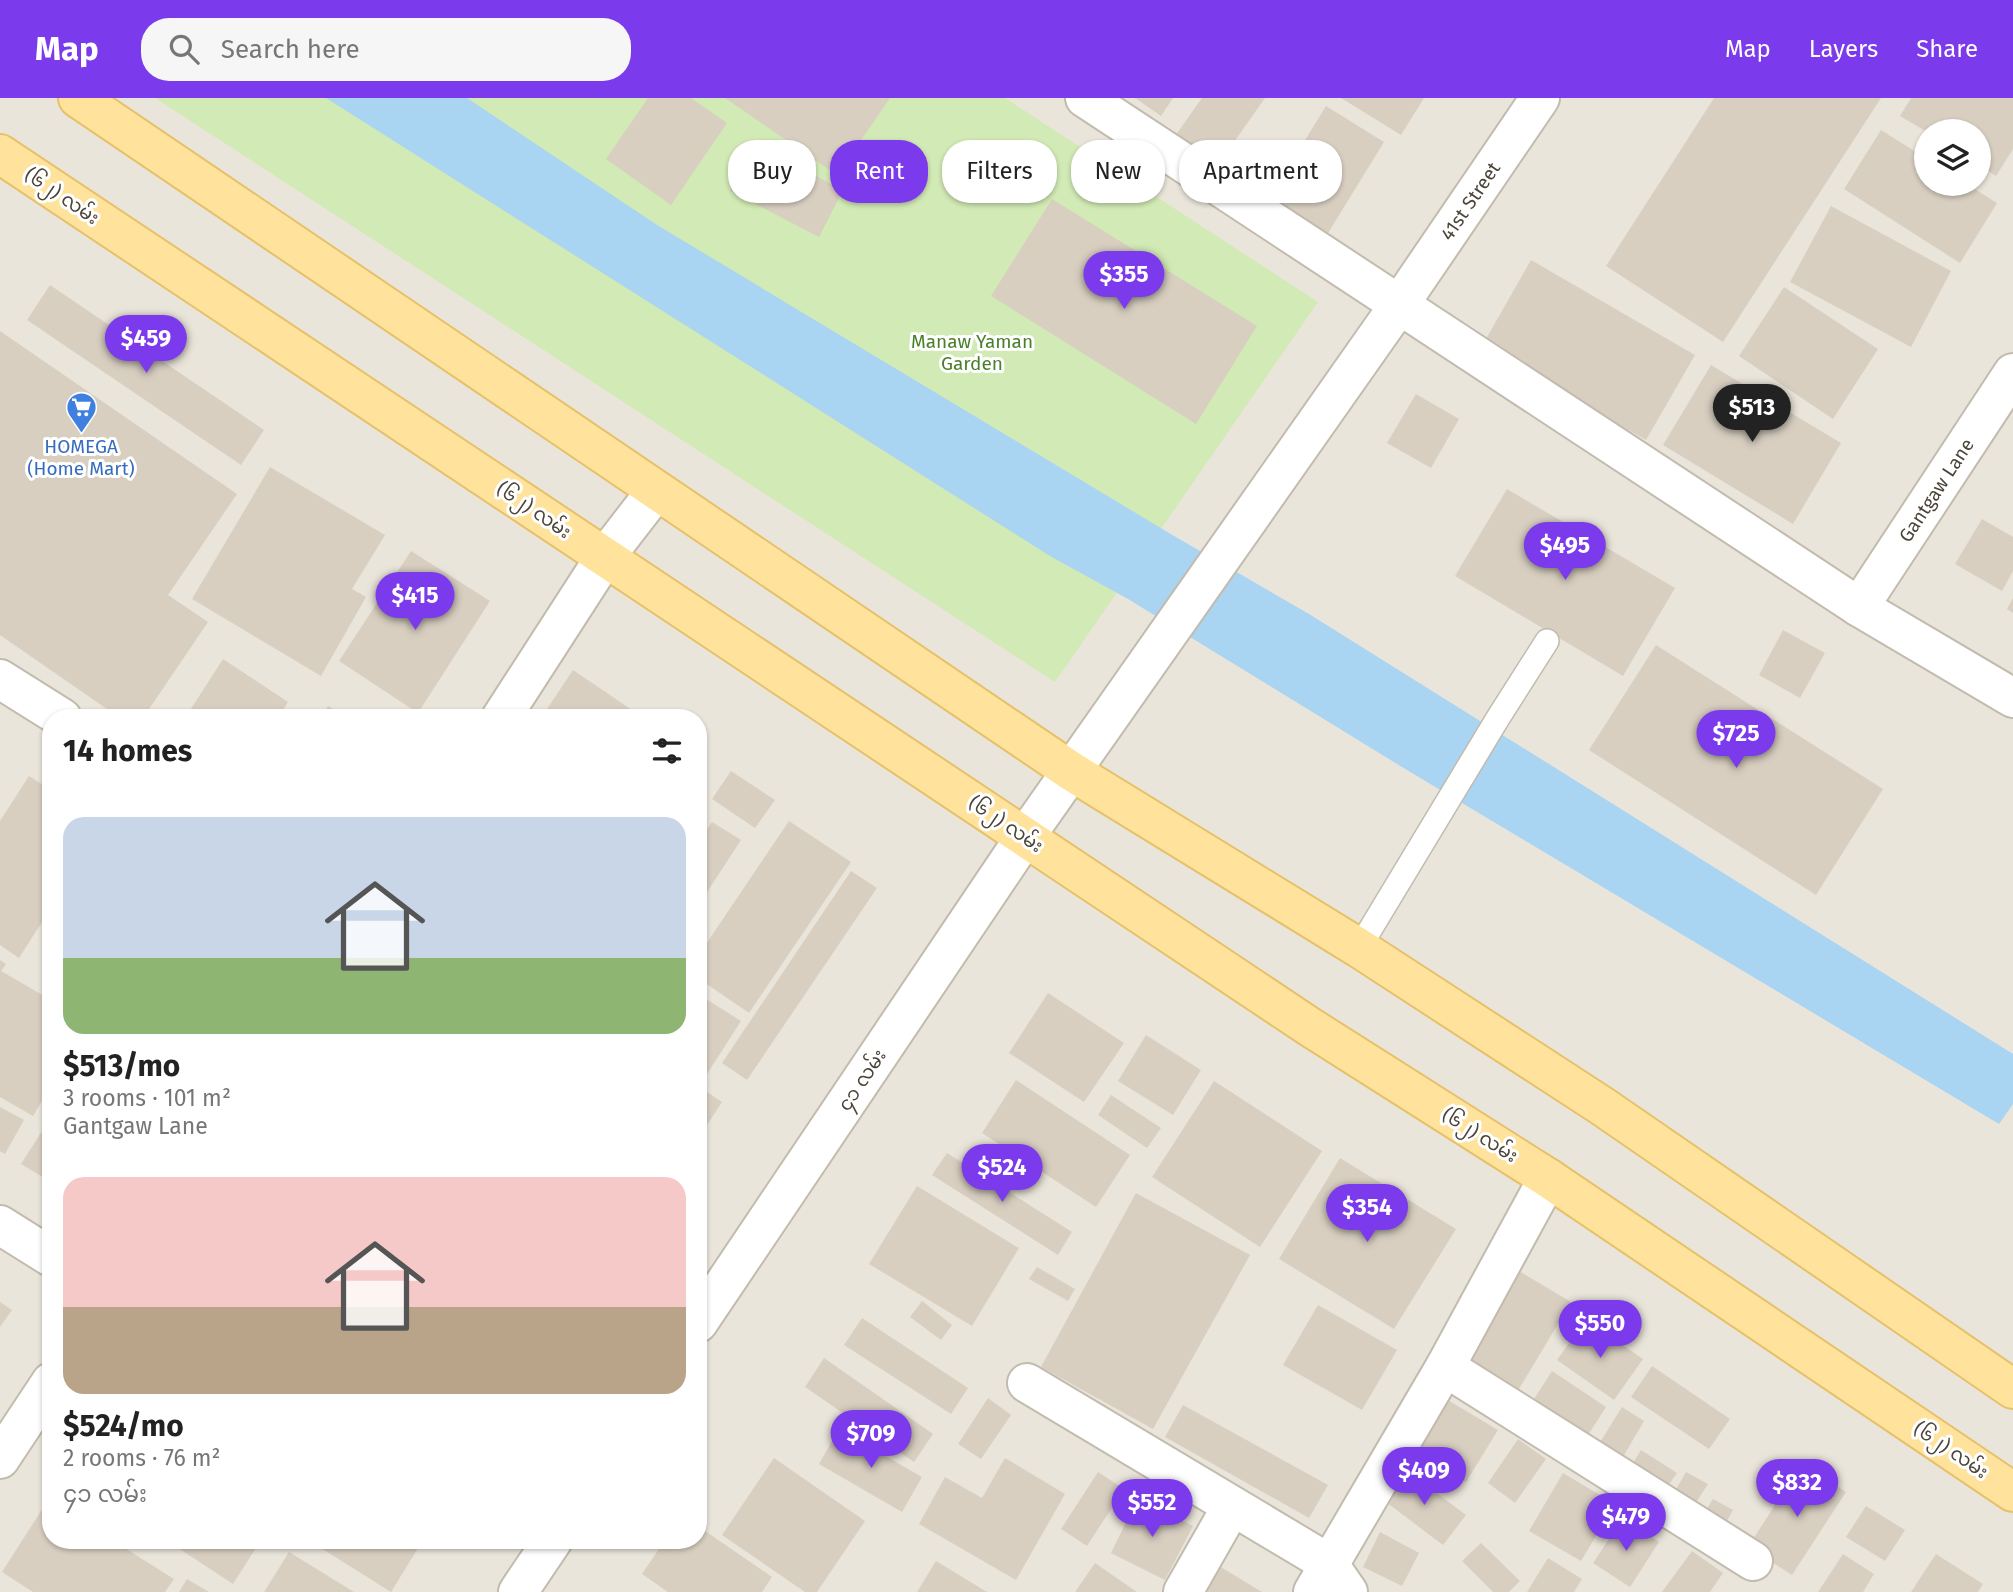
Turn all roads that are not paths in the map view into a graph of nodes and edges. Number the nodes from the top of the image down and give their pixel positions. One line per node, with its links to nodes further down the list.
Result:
1 (78, 98): 7 (main road)
2 (1085, 98): 5 (street)
3 (1540, 98): 5 (street, 41st Street)
4 (0, 154): 9 (main road, (၆၂) လမ်း)
5 (1399, 305): 8 (street, 41st Street); 10 (street)
6 (2013, 373): 10 (street, Gantgaw Lane)
7 (656, 491): 9 (street); 16 (main road)
8 (1227, 550): 16 (street, ၄၁ လမ်း)
9 (605, 557): 15 (street); 17 (main road, (၆၂) လမ်း)
10 (1859, 607): 13 (street)
11 (1548, 641): 18 (lane)
12 (0, 679): 14 (street)
13 (2013, 698)
14 (48, 709)
15 (507, 709)
16 (1071, 771): 17 (street, ၄၁ လမ်း); 18 (main road)
17 (1025, 837): 19 (main road, (၆၂) လမ်း); 22 (street, ၄၁ လမ်း)
18 (1359, 948): 25 (main road)
19 (1548, 1178): 23 (street); 28 (main road, (၆၂) လမ်း)
20 (0, 1225): 21 (street)
21 (42, 1251)
22 (707, 1310)
23 (1445, 1367): 31 (street); 32 (street)
24 (1027, 1383): 29 (street)
25 (2013, 1389)
26 (42, 1396): 27 (street)
27 (0, 1459)
28 (2013, 1492)
29 (1232, 1506): 32 (street); 34 (street)
30 (546, 1549): 33 (street)
31 (1753, 1561)
32 (1330, 1582)
33 (518, 1592)
34 (1182, 1592)

